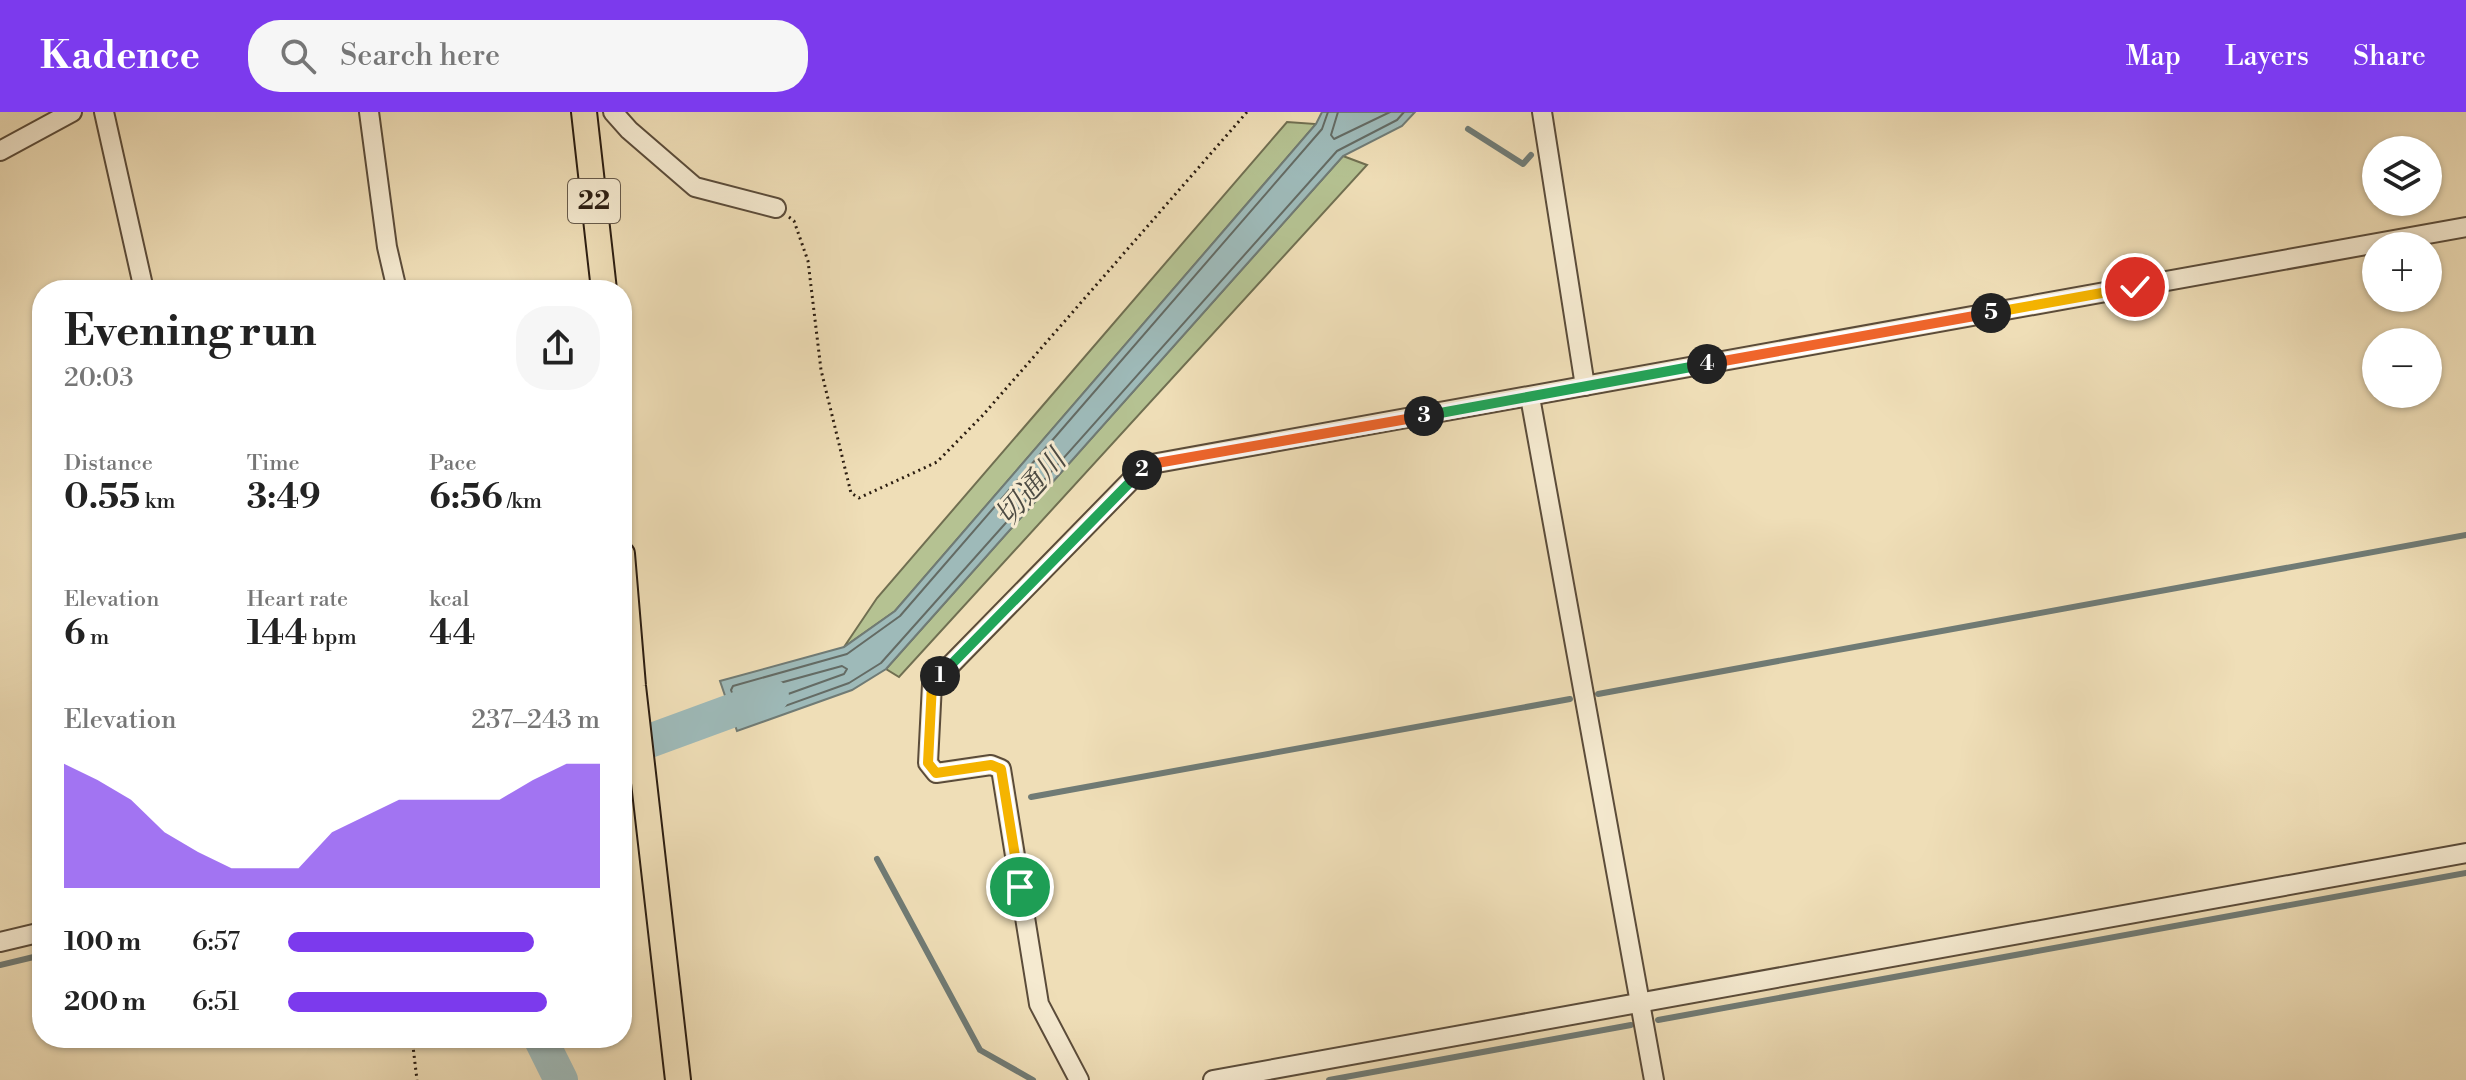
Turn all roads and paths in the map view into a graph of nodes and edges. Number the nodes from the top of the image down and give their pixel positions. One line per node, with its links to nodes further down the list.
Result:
1 (72, 112): 8 (street)
2 (104, 112): 11 (street)
3 (369, 112): 12 (street)
4 (584, 112): 13 (main road, 22)
5 (613, 112): 9 (street)
6 (1247, 112): 9 (path)
7 (1542, 112): 14 (street)
8 (0, 151)
9 (776, 208)
10 (2466, 227): 14 (street)
11 (142, 280)
12 (395, 280)
13 (603, 280)
14 (1585, 386): 15 (street)
15 (1530, 397): 20 (street); 24 (street)
16 (632, 705): 23 (main road)
17 (2466, 853): 20 (street)
18 (32, 934): 19 (street)
19 (0, 942)
20 (1640, 1001): 25 (street); 26 (street)
21 (413, 1048): 22 (path)
22 (417, 1080)
23 (678, 1080)
24 (1079, 1080)
25 (1213, 1080)
26 (1654, 1080)

